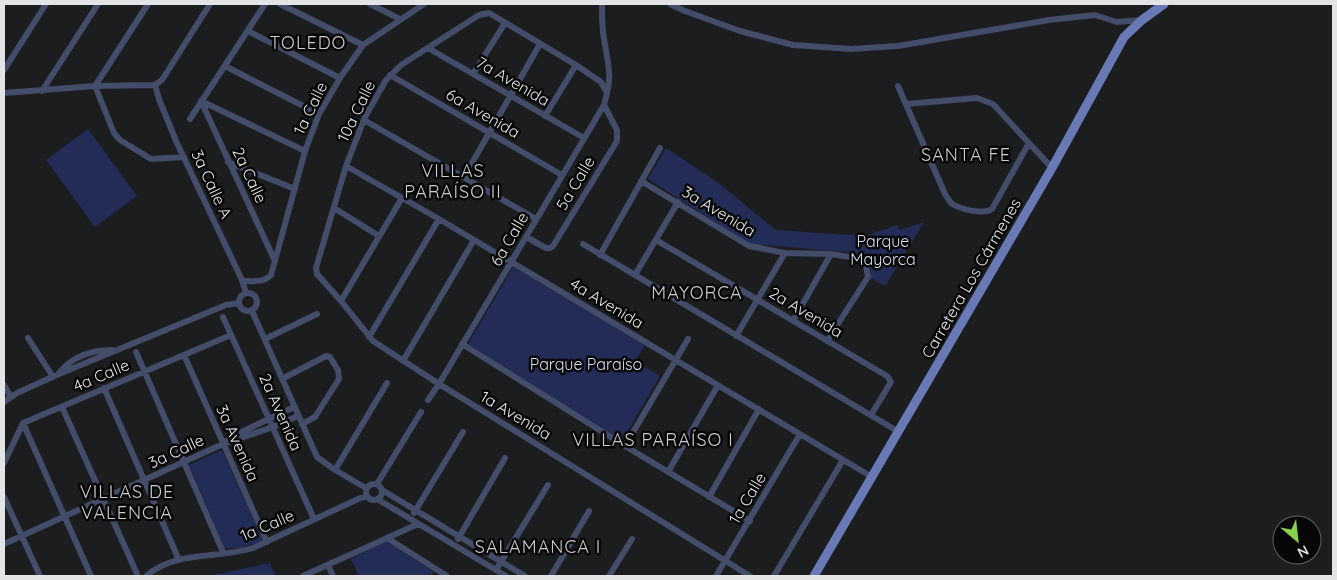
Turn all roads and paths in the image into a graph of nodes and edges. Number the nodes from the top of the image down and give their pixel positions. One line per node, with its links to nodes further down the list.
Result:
1 (46, 4): 25 (street)
2 (98, 4): 32 (street)
3 (148, 4): 30 (street)
4 (210, 4): 29 (street)
5 (265, 4): 18 (street)
6 (280, 4): 20 (street)
7 (370, 4): 14 (street)
8 (424, 4): 14 (street, 1a Calle)
9 (602, 4): 33 (street, 6a Calle)
10 (670, 4): 16 (street)
11 (1152, 4): 13 (street)
12 (1164, 4): 13 (main road, Carretera Los Cármenes)
13 (1150, 14): 15 (main road, Carretera Los Cármenes)
14 (400, 19): 20 (street, 1a Calle)
15 (1142, 20): 16 (street); 19 (main road, Carretera Los Cármenes)
16 (1117, 22): 19 (street)
17 (505, 23): 21 (street); 22 (street, 10a Calle); 26 (street)
18 (248, 31): 24 (street); 28 (street)
19 (1124, 37): 51 (main road, Carretera Los Cármenes)
20 (363, 44): 28 (street, 1a Calle)
21 (540, 44): 23 (street); 35 (street)
22 (428, 48): 26 (street, 7a Avenida); 27 (street, 10a Calle)
23 (576, 65): 33 (street); 40 (street)
24 (224, 66): 36 (street); 39 (street)
25 (4, 70)
26 (473, 74): 35 (street, 7a Avenida)
27 (390, 75): 42 (street, 10a Calle); 43 (street, 6a Avenida)
28 (340, 78): 39 (street, 1a Calle)
29 (155, 85): 30 (street); 48 (street, 3a Calle A)
30 (95, 86): 32 (street); 48 (street)
31 (898, 86): 37 (street)
32 (42, 91): 34 (street)
33 (606, 91): 38 (street, 6a Calle)
34 (4, 93)
35 (510, 96): 40 (street, 7a Avenida); 43 (street)
36 (201, 102): 41 (street); 47 (street); 49 (street, 2a Calle)
37 (906, 104): 45 (street); 45 (street)
38 (604, 105): 44 (street, 6a Calle); 62 (street, 5a Calle)
39 (319, 114): 47 (street, 1a Calle)
40 (545, 116): 44 (street, 7a Avenida)
41 (190, 119)
42 (364, 120): 50 (street, 10a Calle); 53 (street)
43 (489, 133): 52 (street, 6a Avenida); 53 (street)
44 (584, 138): 52 (street, 6a Calle)
45 (1029, 143): 51 (street)
46 (660, 148): 54 (street)
47 (305, 151): 55 (street, 1a Calle)
48 (184, 157): 73 (street, 3a Calle A)
49 (228, 162): 55 (street); 69 (street, 2a Calle)
50 (346, 166): 56 (street, 4a Avenida); 58 (street, 10a Calle)
51 (1052, 168): 117 (main road, Carretera Los Cármenes)
52 (562, 175): 60 (street, 6a Calle)
53 (464, 178): 60 (street)
54 (641, 181): 57 (street, 3a Avenida); 67 (street)
55 (295, 189): 69 (street, 1a Calle)
56 (402, 198): 59 (street, 4a Avenida); 61 (street)
57 (678, 202): 64 (street); 66 (street, 3a Avenida)
58 (334, 208): 61 (street); 71 (street, 10a Calle)
59 (439, 219): 63 (street, 4a Avenida); 84 (street)
60 (536, 219): 62 (street, 6a Calle)
61 (379, 236): 76 (street)
62 (526, 237): 70 (street, 6a Calle)
63 (474, 240): 70 (street, 4a Avenida); 93 (street)
64 (656, 240): 72 (street); 75 (street, 2a Avenida)
65 (583, 244): 67 (street)
66 (785, 253): 68 (street, 3a Avenida); 75 (street)
67 (600, 254): 72 (street)
68 (831, 254): 81 (street); 88 (street, 3a Avenida)
69 (274, 259): 73 (street, 1a Calle)
70 (512, 262): 89 (street, 6a Calle); 92 (street, 4a Avenida)
71 (316, 268): 76 (street, 1a Avenida)
72 (635, 275): 83 (street)
73 (242, 281): 74 (street, 3a Calle A)
74 (246, 293): 77 (street); 78 (street)
75 (757, 299): 81 (street, 2a Avenida); 83 (street)
76 (341, 300): 84 (street, 1a Avenida)
77 (238, 303): 78 (street); 95 (street)
78 (252, 311): 86 (street)
79 (317, 314): 86 (street)
80 (223, 317): 82 (street, 2a Avenida)
81 (793, 321): 88 (street, 2a Avenida)
82 (230, 335): 91 (street, 4a Calle); 111 (street, 2a Avenida)
83 (736, 336): 110 (street)
84 (370, 337): 93 (street, 1a Avenida)
85 (28, 338): 95 (street)
86 (265, 339): 96 (street)
87 (688, 339): 92 (street)
88 (827, 341): 110 (street, 2a Avenida)
89 (462, 344): 98 (street, 6a Calle); 121 (street)
90 (136, 352): 94 (street)
91 (184, 355): 94 (street, 4a Calle); 120 (street, 3a Avenida)
92 (676, 360): 100 (street, 4a Avenida); 121 (street)
93 (403, 361): 98 (street, 1a Avenida)
94 (144, 371): 101 (street, 4a Calle); 125 (street)
95 (56, 375): 102 (street)
96 (282, 379): 106 (street); 113 (street)
97 (387, 383): 126 (street)
98 (439, 384): 103 (street, 6a Calle); 156 (street, 1a Avenida)
99 (4, 385): 102 (street)
100 (718, 385): 107 (street, 4a Avenida); 127 (street)
101 (104, 388): 105 (street, 4a Calle); 129 (street)
102 (11, 397): 104 (street)
103 (428, 400)
104 (4, 402)
105 (62, 407): 112 (street, 4a Calle); 138 (street)
106 (294, 407): 109 (street); 111 (street, 3a Calle)
107 (759, 409): 118 (street, 4a Avenida); 136 (street)
108 (420, 412): 130 (street)
109 (298, 416): 113 (street); 114 (street, 3a Calle)
110 (871, 416): 117 (street)
111 (269, 419): 114 (street, 2a Avenida); 120 (street, 3a Calle)
112 (23, 423): 115 (street); 119 (street)
113 (302, 424): 126 (street)
114 (273, 427): 120 (street, 3a Calle); 142 (street, 2a Avenida)
115 (18, 431): 119 (street); 124 (street)
116 (463, 432): 139 (street)
117 (899, 432): 128 (main road, Carretera Los Cármenes)
118 (800, 434): 123 (street, 4a Avenida); 144 (street, 1a Calle)
119 (29, 439): 141 (street)
120 (223, 444): 125 (street, 3a Calle); 150 (street, 3a Avenida)
121 (624, 446): 127 (street)
122 (505, 458): 147 (street)
123 (843, 460): 128 (street, 4a Avenida); 173 (street)
124 (4, 463)
125 (184, 463): 129 (street, 3a Calle); 153 (street)
126 (335, 470): 132 (street)
127 (668, 472): 136 (street)
128 (872, 476): 174 (main road, Carretera Los Cármenes)
129 (144, 481): 138 (street, 3a Calle); 154 (street)
130 (377, 484): 132 (street); 133 (street)
131 (548, 485): 155 (street)
132 (366, 488): 134 (street)
133 (382, 490): 137 (street); 139 (street)
134 (366, 496): 137 (street); 142 (street, 1a Calle)
135 (4, 497): 146 (street)
136 (709, 497): 144 (street)
137 (377, 499): 143 (street)
138 (104, 500): 141 (street, 3a Calle); 162 (street)
139 (416, 510): 143 (street); 147 (street)
140 (589, 511): 169 (street)
141 (64, 517): 146 (street, 3a Calle); 161 (street)
142 (314, 519): 150 (street, 1a Calle)
143 (410, 519): 145 (street)
144 (750, 521): 156 (street, 1a Calle)
145 (418, 524): 148 (street); 152 (street)
146 (22, 536): 151 (street, 3a Calle); 160 (street)
147 (459, 536): 152 (street); 155 (street)
148 (387, 538): 157 (street); 159 (street)
149 (632, 539): 170 (street)
150 (267, 542): 153 (street, 1a Calle)
151 (4, 544)
152 (454, 545): 158 (street)
153 (223, 552): 154 (street, 1a Calle)
154 (179, 560): 163 (street, 1a Calle)
155 (502, 562): 158 (street); 168 (street)
156 (725, 562): 171 (street, 1a Calle); 172 (street, 1a Avenida)
157 (328, 566): 164 (street); 165 (street)
158 (496, 570): 167 (street)
159 (437, 574): 166 (street)
160 (40, 576)
161 (91, 576)
162 (138, 576)
163 (146, 576)
164 (303, 576)
165 (333, 576)
166 (446, 576)
167 (506, 576)
168 (525, 576)
169 (551, 576)
170 (609, 576)
171 (716, 576)
172 (750, 576)
173 (774, 576)
174 (814, 576)

